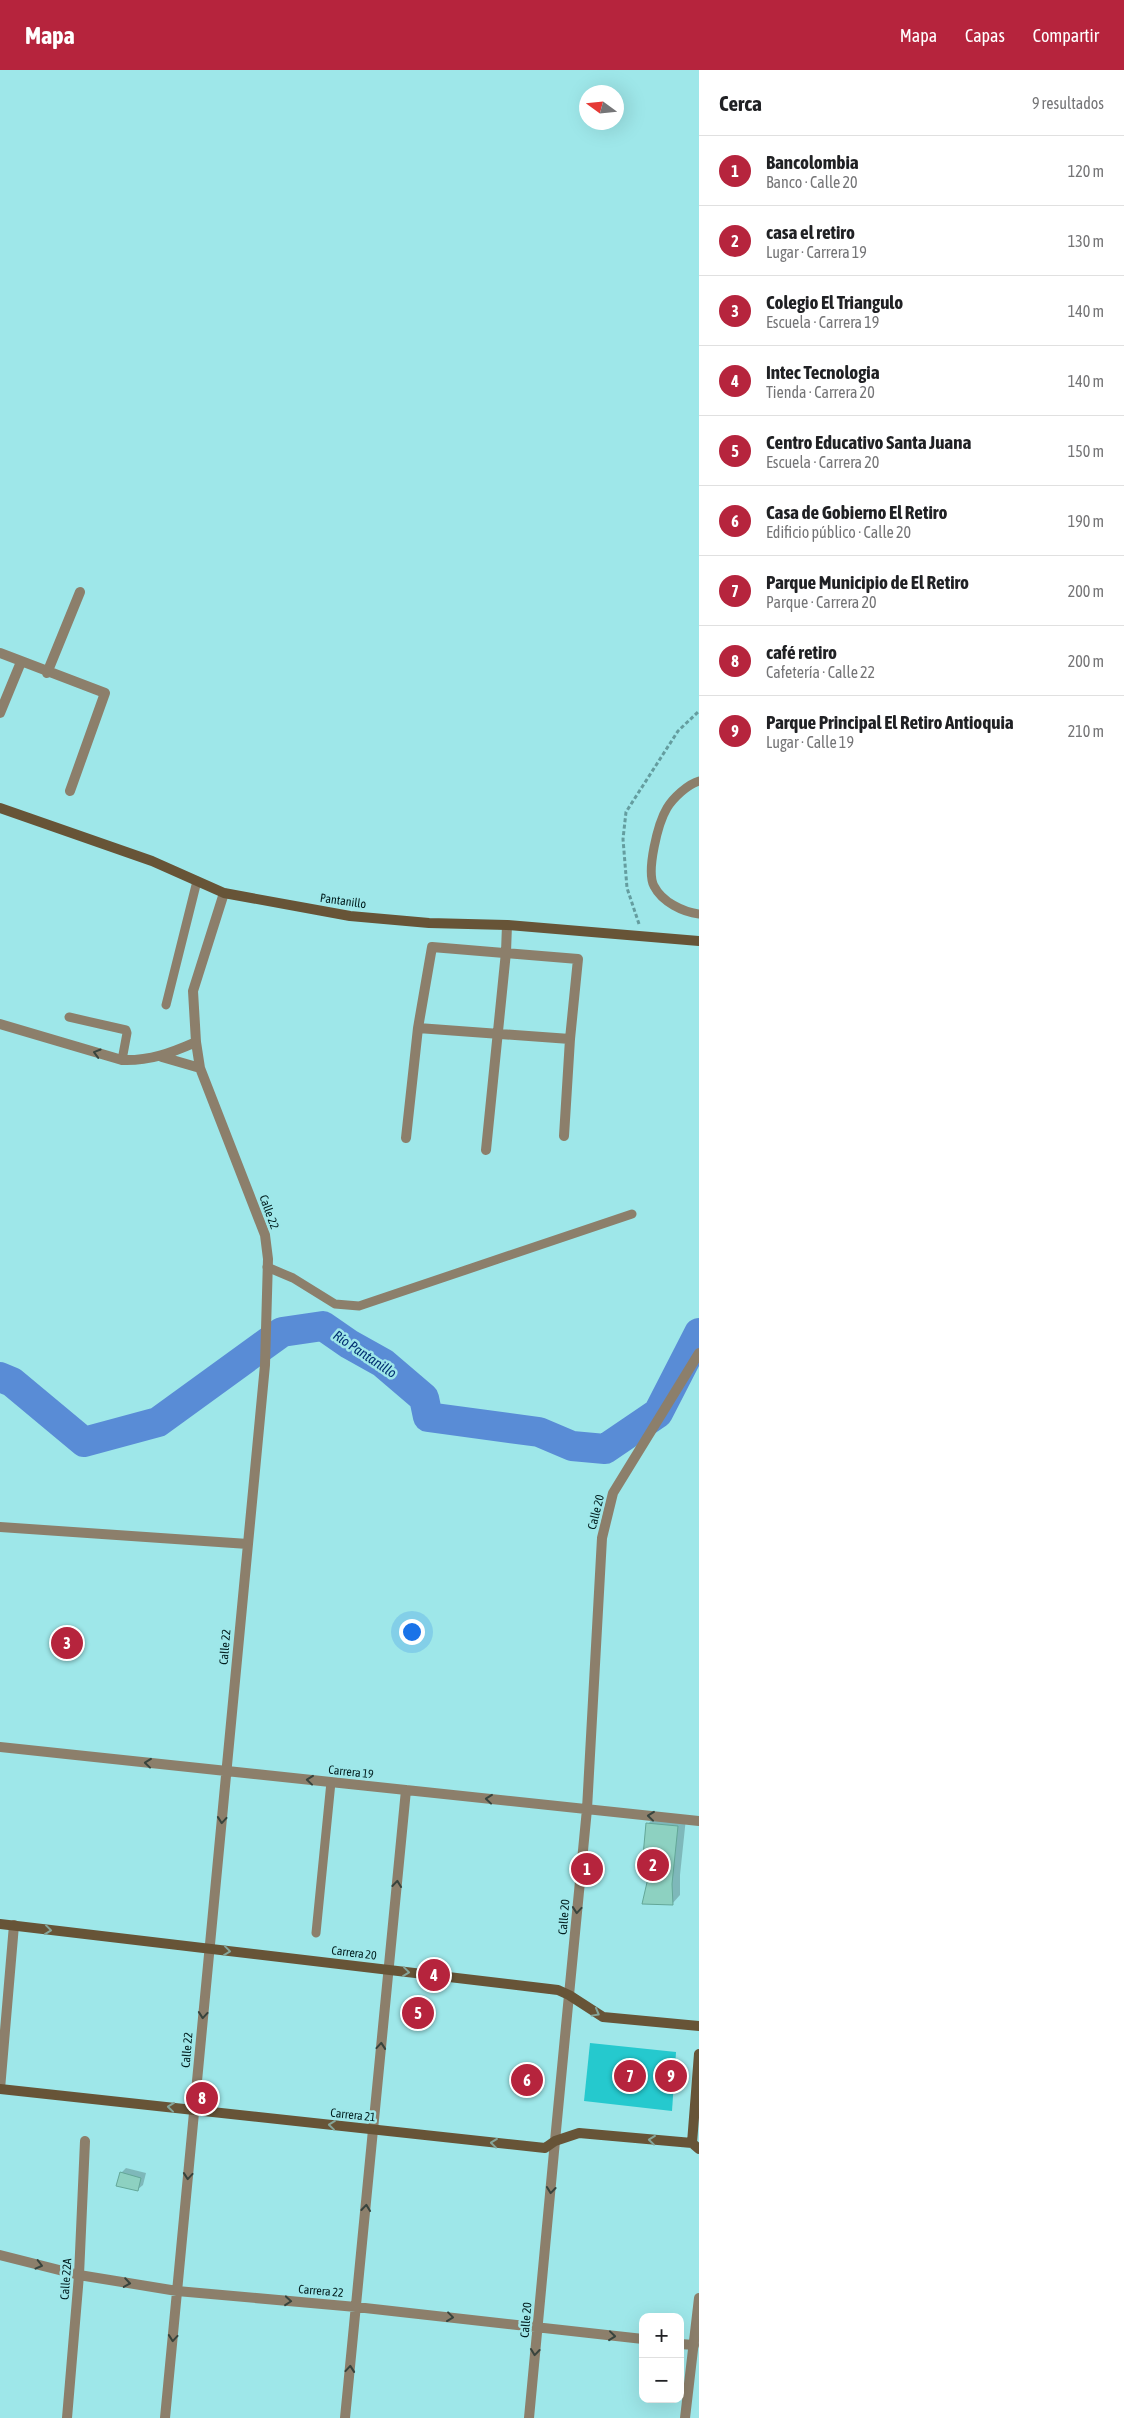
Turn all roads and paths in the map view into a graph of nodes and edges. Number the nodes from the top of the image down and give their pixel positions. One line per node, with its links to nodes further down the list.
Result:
1 (80, 592): 4 (street)
2 (0, 653): 3 (street)
3 (21, 662): 4 (street); 6 (street)
4 (47, 673): 8 (street)
5 (699, 710): 14 (path)
6 (0, 713)
7 (699, 780): 12 (lane)
8 (70, 791)
9 (0, 808): 10 (main road, Pantanillo)
10 (197, 881): 11 (main road, Pantanillo); 17 (lane)
11 (224, 893): 13 (main road, Pantanillo); 23 (street, Calle 22)
12 (699, 914)
13 (507, 925): 14 (main road, Pantanillo); 16 (street)
14 (643, 936): 15 (main road, Pantanillo)
15 (699, 940)
16 (506, 952): 20 (street); 21 (street); 22 (street)
17 (166, 1005)
18 (69, 1017): 25 (lane)
19 (0, 1024): 25 (street, one-way to 19)
20 (418, 1028): 21 (street); 28 (street)
21 (496, 1034): 22 (street); 29 (street)
22 (570, 1039): 27 (street)
23 (196, 1042): 24 (street); 26 (street, Calle 22)
24 (162, 1057): 25 (street); 26 (street)
25 (122, 1060)
26 (200, 1068): 31 (street, Calle 22)
27 (564, 1136)
28 (406, 1138)
29 (486, 1150)
30 (632, 1214): 31 (lane)
31 (267, 1267): 34 (street, Calle 22)
32 (699, 1352): 39 (street, Calle 20)
33 (0, 1528): 34 (street)
34 (248, 1544): 36 (street, Calle 22)
35 (0, 1747): 36 (street, Carrera 19, one-way to 35)
36 (226, 1771): 37 (street, Carrera 19, one-way to 36); 44 (street, Calle 22, one-way to 44)
37 (332, 1782): 38 (street, Carrera 19); 43 (lane)
38 (406, 1790): 39 (street, Carrera 19, one-way to 38); 45 (street, one-way to 38)
39 (587, 1809): 40 (street, Carrera 19, one-way to 39); 46 (street, Calle 20, one-way to 46)
40 (699, 1821)
41 (0, 1924): 42 (main road, Carrera 20)
42 (14, 1926): 44 (main road, Carrera 20, one-way to 44); 49 (street)
43 (316, 1932)
44 (210, 1949): 45 (main road, Carrera 20, one-way to 45); 50 (street, Calle 22, one-way to 50)
45 (388, 1970): 46 (main road, Carrera 20, one-way to 46); 51 (street, one-way to 45)
46 (569, 1995): 47 (main road, Carrera 20, one-way to 47); 53 (street, Calle 20)
47 (699, 2026)
48 (699, 2054): 54 (main road)
49 (0, 2089): 50 (main road, Carrera 21, one-way to 49)
50 (194, 2110): 51 (main road, Carrera 21, one-way to 50); 57 (street, Calle 22, one-way to 57)
51 (373, 2130): 53 (main road, Carrera 21, one-way to 51); 59 (street, one-way to 51)
52 (85, 2141): 56 (street, Calle 22A)
53 (555, 2141): 54 (main road, Carrera 21, one-way to 53); 60 (street, Calle 20, one-way to 60)
54 (696, 2146)
55 (0, 2255): 56 (street, Carrera 22, one-way to 56)
56 (79, 2275): 57 (street, Carrera 22, one-way to 57); 64 (street, Calle 22A)
57 (177, 2291): 59 (street, Carrera 22, one-way to 59); 65 (street, Calle 22, one-way to 65)
58 (699, 2298): 63 (street)
59 (356, 2307): 60 (street, Carrera 22, one-way to 60); 66 (street, one-way to 59)
60 (537, 2327): 61 (street, Carrera 22, one-way to 61); 67 (street, Calle 20, one-way to 67)
61 (639, 2339)
62 (684, 2344): 63 (street)
63 (694, 2345): 68 (street)
64 (67, 2418)
65 (165, 2418)
66 (345, 2418)
67 (529, 2418)
68 (685, 2418)

